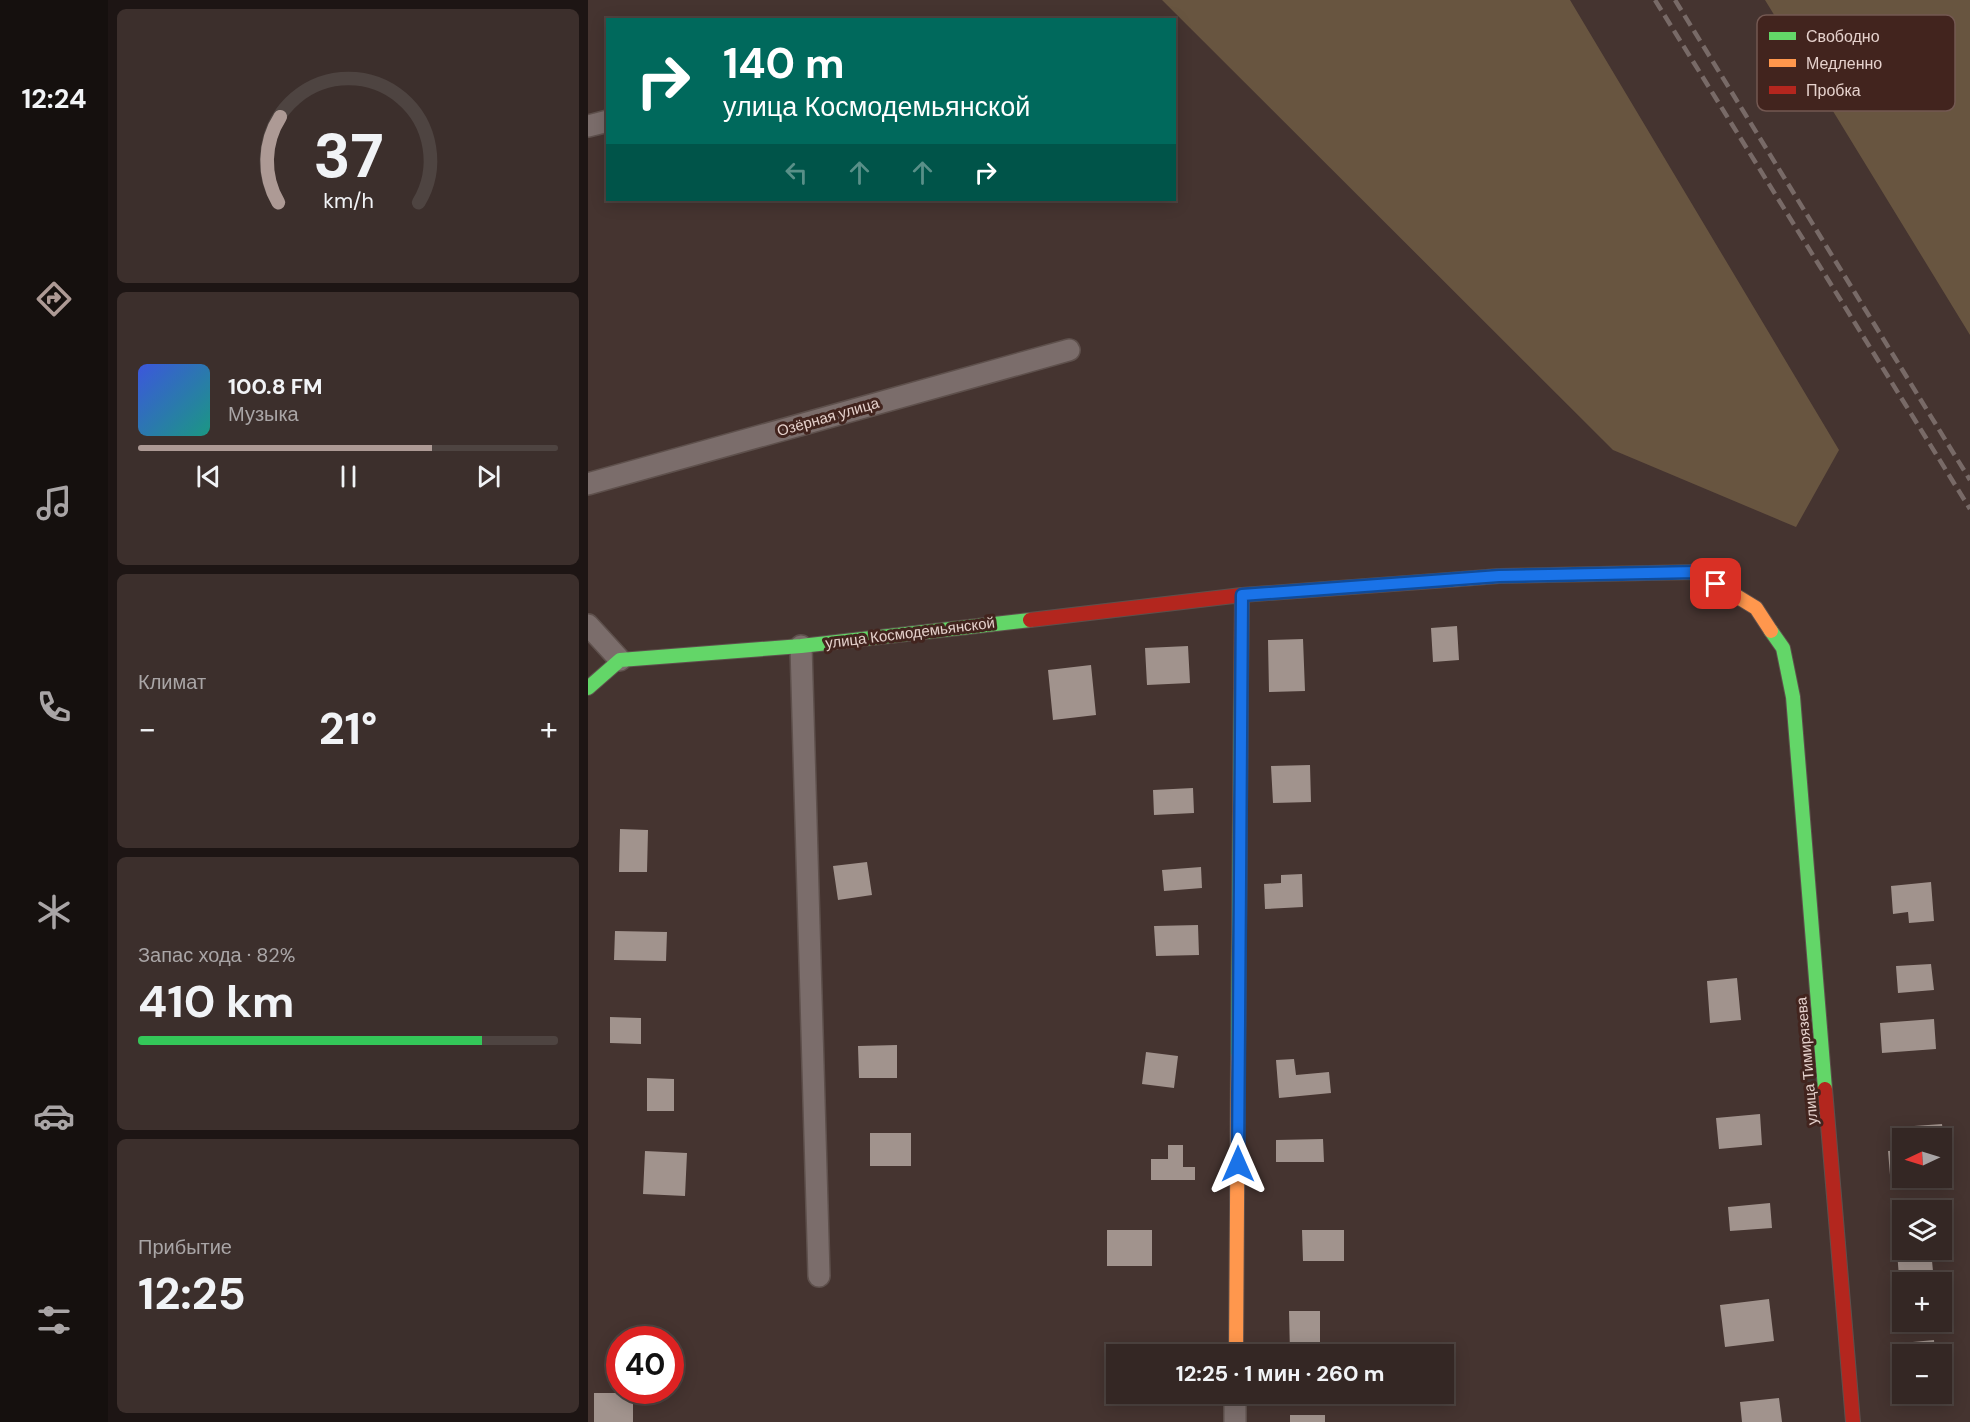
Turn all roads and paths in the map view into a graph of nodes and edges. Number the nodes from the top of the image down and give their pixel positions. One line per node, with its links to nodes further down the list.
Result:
1 (606, 122): 2 (street)
2 (588, 126)
3 (1069, 350): 4 (street, Озёрная улица)
4 (588, 484)
5 (1242, 595): 7 (street, улица Космодемьянской); 10 (street, улица Космодемьянской); 12 (street)
6 (588, 626): 8 (street)
7 (801, 646): 8 (street, улица Космодемьянской); 11 (street)
8 (620, 660): 9 (street)
9 (588, 688)
10 (1793, 697): 15 (street, улица Тимирязева)
11 (819, 1276)
12 (1236, 1344)
13 (1236, 1404): 14 (street)
14 (1235, 1422)
15 (1853, 1422)

